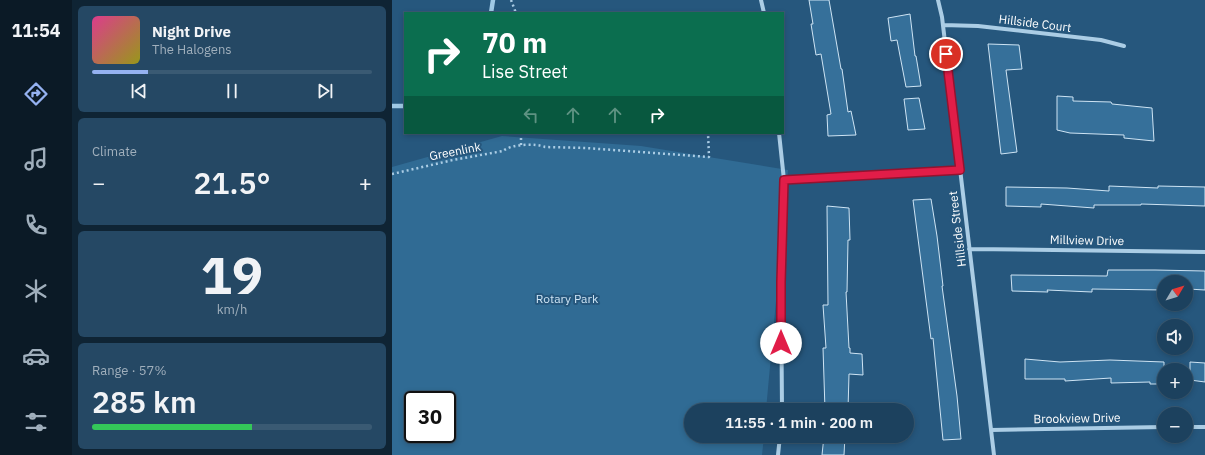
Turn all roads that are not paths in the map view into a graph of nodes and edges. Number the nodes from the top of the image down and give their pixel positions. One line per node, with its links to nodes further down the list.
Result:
1 (761, 0): 3 (street)
2 (938, 0): 4 (street, Hillside Street)
3 (764, 12)
4 (943, 25): 5 (street, Hillside Court); 7 (street, Hillside Street)
5 (1124, 46)
6 (778, 134): 8 (street)
7 (960, 170): 8 (street); 9 (street, Hillside Street)
8 (784, 180): 11 (street)
9 (969, 249): 10 (street, Millview Drive); 15 (street, Hillside Street)
10 (1205, 252)
11 (782, 403)
12 (1157, 427): 15 (street, Brookview Drive)
13 (1193, 427): 14 (street)
14 (1205, 427)
15 (991, 430): 18 (street, Hillside Street)
16 (779, 443): 17 (street)
17 (778, 455)
18 (994, 455)

